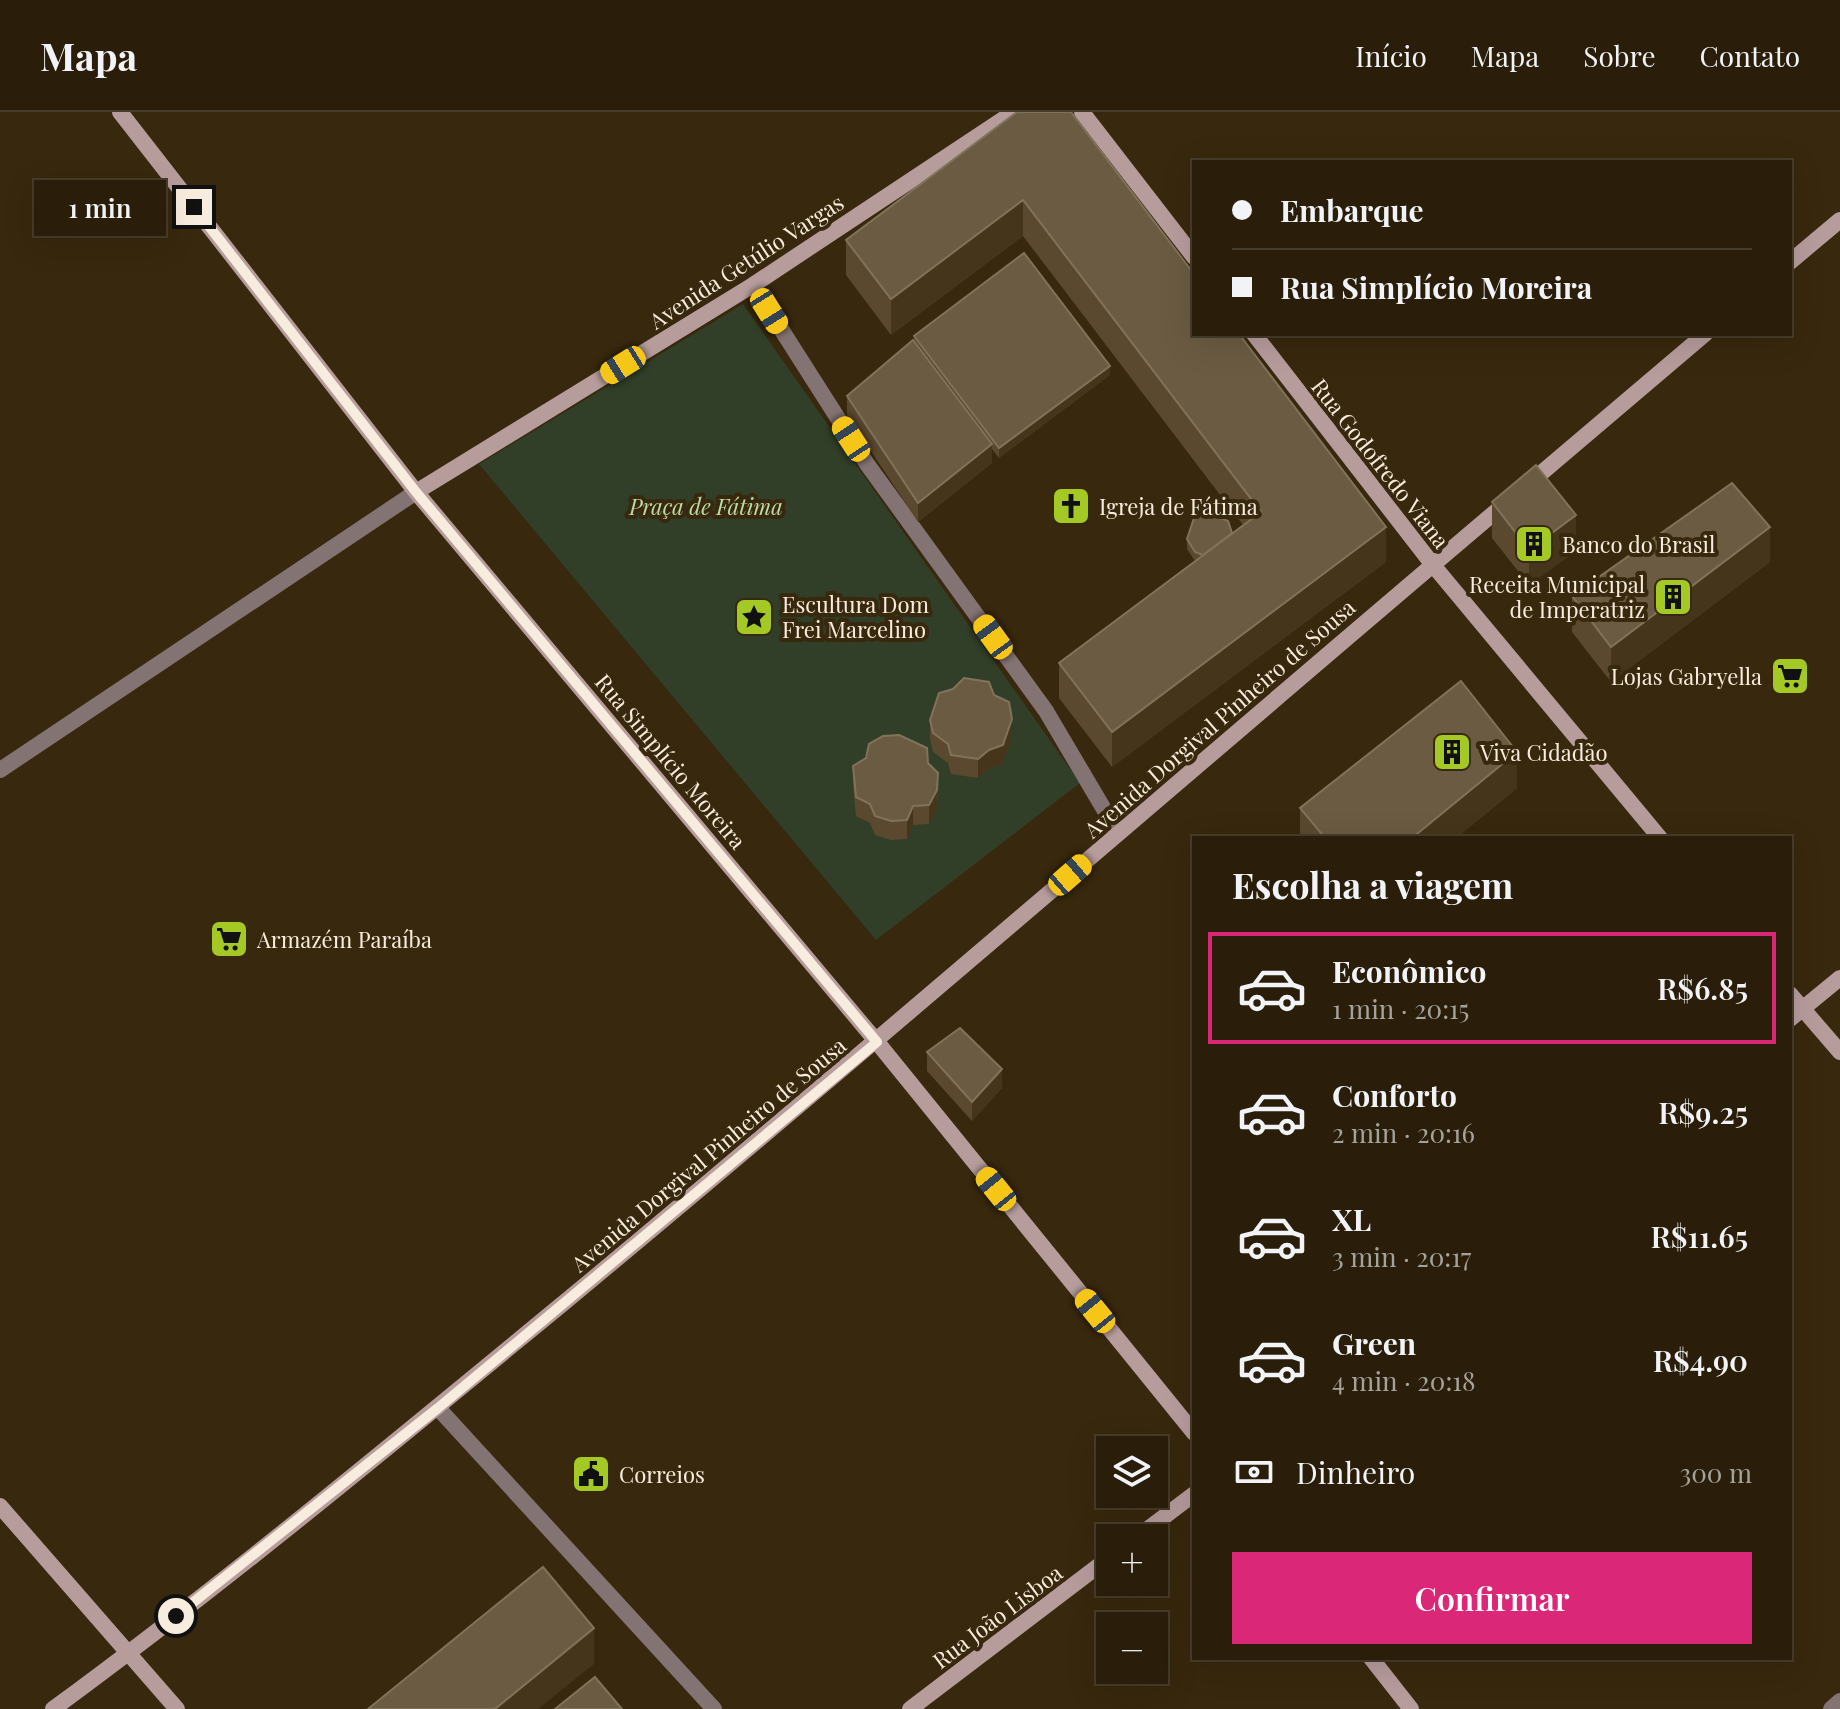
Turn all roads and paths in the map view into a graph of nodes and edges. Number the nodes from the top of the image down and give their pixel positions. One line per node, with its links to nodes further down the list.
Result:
1 (120, 112): 10 (main road, Rua Simplício Moreira)
2 (1014, 112): 7 (main road, Avenida Getúlio Vargas)
3 (1082, 112): 5 (main road)
4 (1840, 220): 6 (main road)
5 (1192, 254)
6 (1792, 260)
7 (753, 285): 10 (main road, Avenida Getúlio Vargas); 13 (street)
8 (1256, 336): 11 (main road, Rua Godofredo Viana)
9 (1703, 336): 11 (main road, Avenida Dorgival Pinheiro de Sousa)
10 (416, 492): 12 (street); 17 (main road, Rua Simplício Moreira)
11 (1433, 565): 13 (main road, Avenida Dorgival Pinheiro de Sousa); 14 (main road, Rua Godofredo Viana)
12 (0, 770)
13 (1118, 833): 17 (main road, Avenida Dorgival Pinheiro de Sousa)
14 (1658, 836)
15 (1840, 978): 16 (main road)
16 (1796, 1014): 18 (main road)
17 (877, 1042): 19 (main road, Avenida Dorgival Pinheiro de Sousa); 20 (main road, Rua Simplício Moreira)
18 (1840, 1052)
19 (438, 1408): 25 (main road, Avenida Dorgival Pinheiro de Sousa); 30 (street)
20 (1192, 1431)
21 (1192, 1496): 23 (main road)
22 (0, 1506): 25 (main road)
23 (1154, 1524)
24 (1096, 1568): 31 (main road, Rua João Lisboa)
25 (129, 1654): 28 (main road, Avenida Dorgival Pinheiro de Sousa); 29 (main road)
26 (1373, 1660): 32 (main road)
27 (1840, 1701): 33 (street)
28 (53, 1709)
29 (177, 1709)
30 (714, 1709)
31 (910, 1709)
32 (1411, 1709)
33 (1831, 1709)

